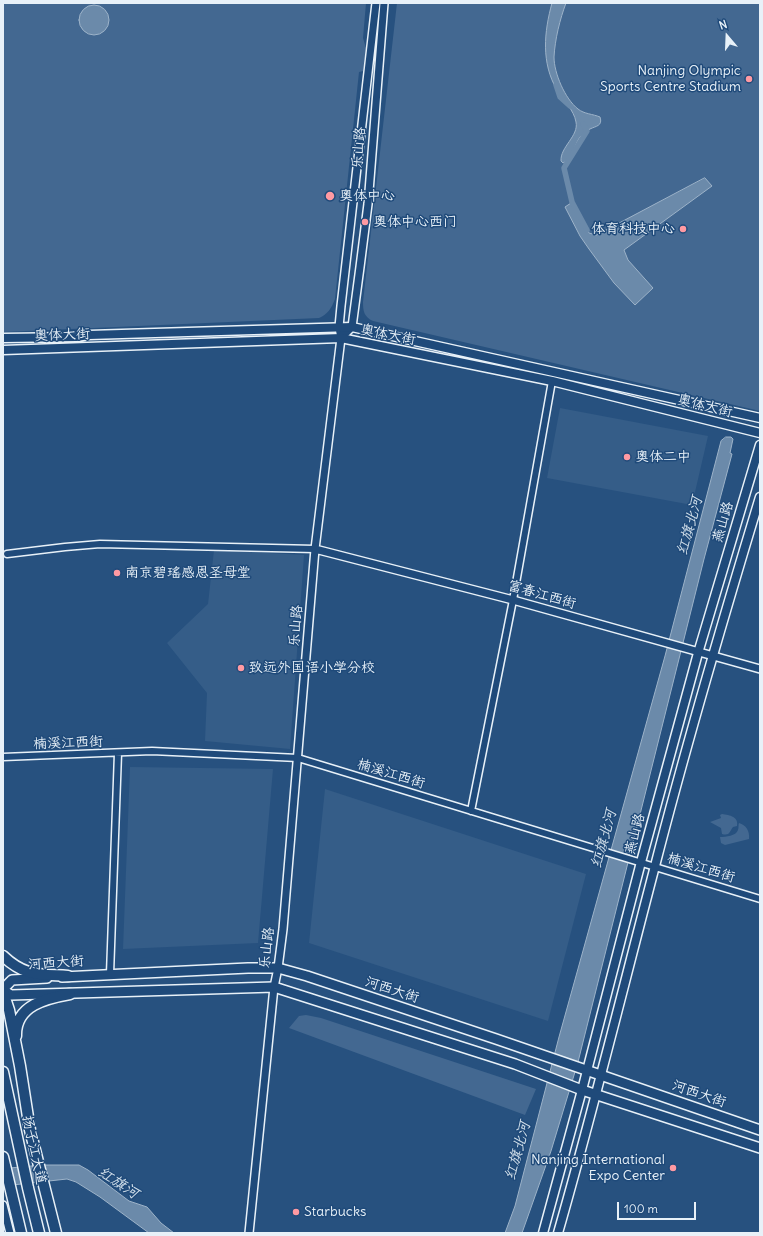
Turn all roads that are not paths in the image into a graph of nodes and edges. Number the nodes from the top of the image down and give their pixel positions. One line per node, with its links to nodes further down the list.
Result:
1 (376, 3): 4 (street, 乐山路)
2 (384, 3): 3 (street, 乐山路)
3 (352, 327): 4 (main road, 奥体大街); 6 (street); 9 (main road, 奥体大街)
4 (339, 328): 5 (main road, 奥体大街); 6 (street, 乐山路)
5 (3, 338)
6 (341, 338): 7 (main road, 奥体大街); 8 (main road, 奥体大街); 13 (street, 乐山路)
7 (3, 350)
8 (552, 381): 10 (main road, 奥体大街); 15 (street)
9 (760, 418)
10 (760, 433)
11 (760, 445): 16 (main road, 燕山路)
12 (760, 497): 17 (main road, 燕山路)
13 (315, 549): 14 (street); 15 (street, 富春江西街); 21 (street, 乐山路)
14 (8, 554)
15 (513, 600): 16 (street, 富春江西街); 22 (street)
16 (698, 653): 17 (street, 富春江西街); 23 (main road, 燕山路)
17 (712, 656): 18 (street, 富春江西街); 24 (main road, 燕山路)
18 (760, 669)
19 (118, 753): 20 (street, 楠溪江西街); 21 (street, 楠溪江西街); 28 (street)
20 (3, 757)
21 (298, 758): 22 (street, 楠溪江西街); 27 (street, 乐山路)
22 (471, 811): 23 (street, 楠溪江西街)
23 (641, 862): 24 (street, 楠溪江西街); 34 (main road, 燕山路)
24 (655, 867): 25 (street, 楠溪江西街); 36 (main road, 燕山路)
25 (760, 898)
26 (3, 956): 29 (highway)
27 (278, 968): 28 (main road, 河西大街); 30 (street, 乐山路); 34 (main road, 河西大街)
28 (110, 974): 29 (main road, 河西大街)
29 (68, 976): 31 (main road, 河西大街)
30 (274, 987): 32 (main road); 37 (main road); 47 (street, 乐山路)
31 (3, 990): 32 (main road); 33 (highway)
32 (70, 994): 33 (highway)
33 (17, 1050): 46 (highway)
34 (587, 1071): 36 (main road, 河西大街); 37 (main road, 燕山路)
35 (3, 1072): 45 (highway, 扬子江大道)
36 (602, 1076): 38 (main road, 燕山路); 39 (main road, 河西大街)
37 (582, 1090): 38 (main road); 48 (main road, 燕山路)
38 (597, 1095): 40 (main road); 49 (main road, 燕山路)
39 (760, 1130)
40 (760, 1148)
41 (4, 1160): 44 (highway)
42 (3, 1205): 43 (street)
43 (10, 1233)
44 (21, 1233)
45 (39, 1233)
46 (56, 1233)
47 (249, 1233)
48 (543, 1233)
49 (558, 1233)

